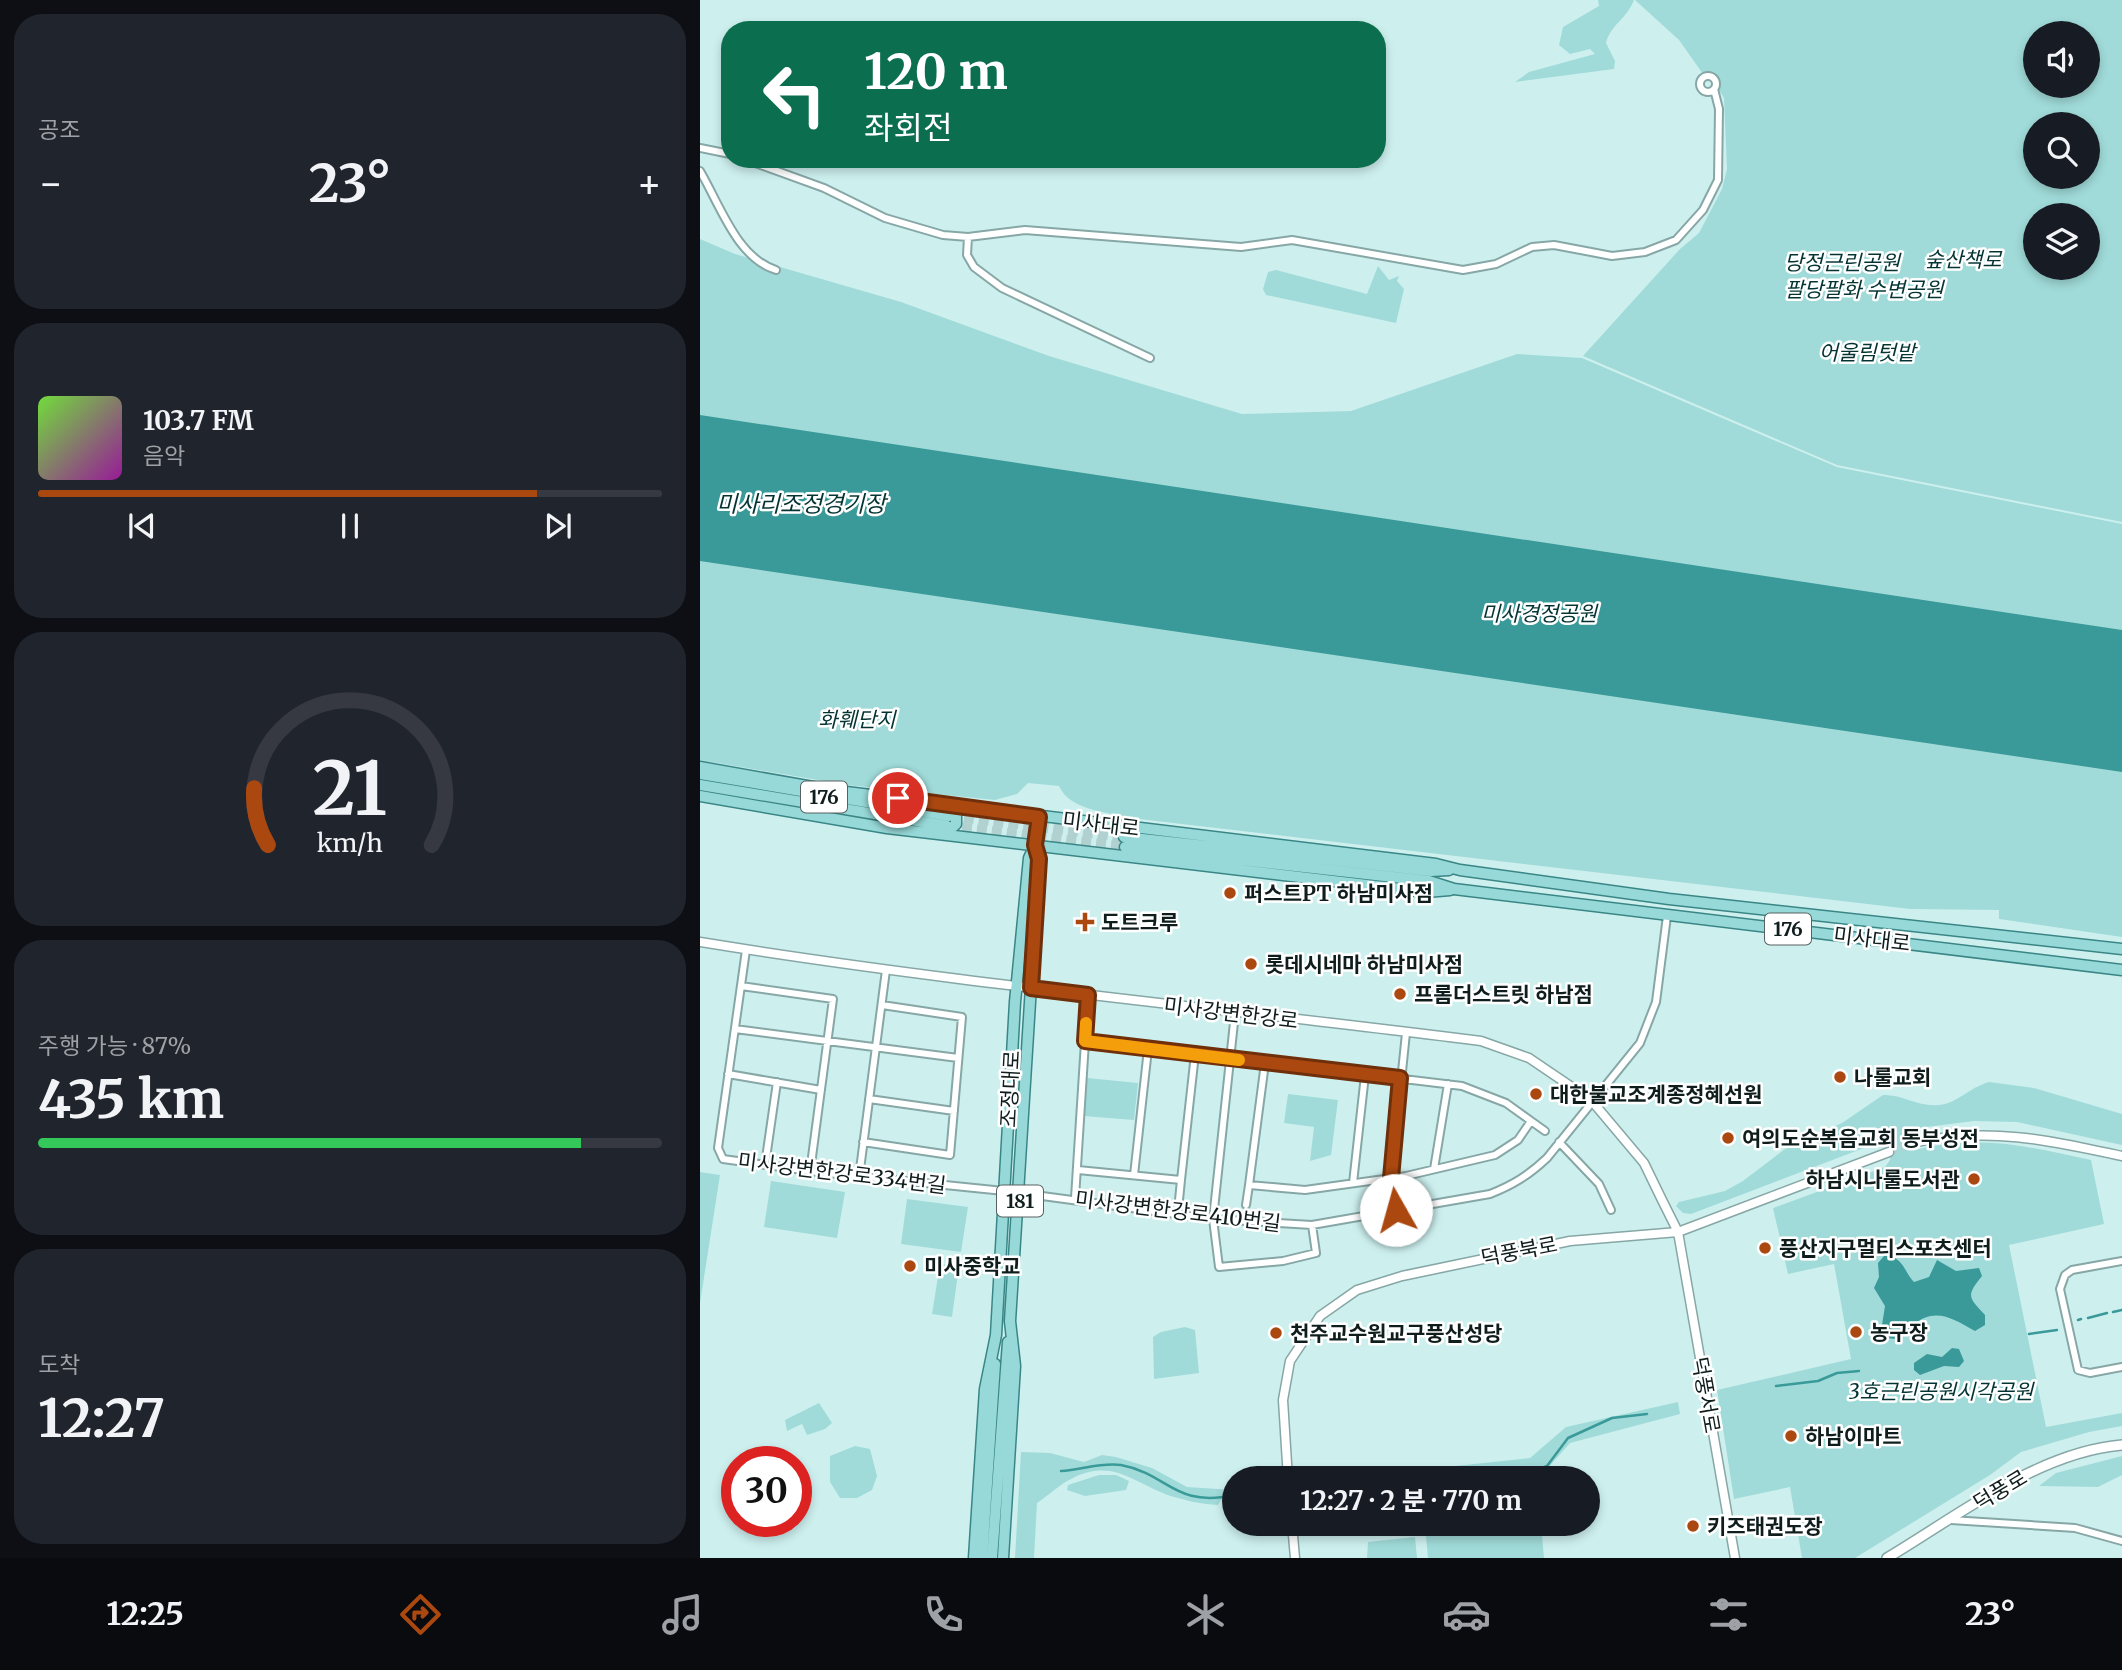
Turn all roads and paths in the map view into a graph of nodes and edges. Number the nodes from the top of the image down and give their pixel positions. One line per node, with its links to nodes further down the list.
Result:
1 (1714, 89): 6 (street)
2 (700, 148): 3 (street)
3 (721, 152)
4 (769, 168): 6 (street)
5 (700, 171): 7 (street)
6 (968, 237): 8 (street)
7 (776, 270)
8 (1150, 358)
9 (700, 767): 13 (main road, 미사대로)
10 (700, 774): 15 (main road, 미사대로 / 176)
11 (700, 785): 15 (main road, 미사대로 / 176)
12 (700, 796): 15 (main road, 미사대로)
13 (944, 804): 14 (main road, 미사대로); 15 (main road)
14 (1039, 817): 16 (main road, 조정대로 / 181); 17 (main road, 미사대로)
15 (947, 825): 16 (main road, 미사대로)
16 (1035, 845): 18 (main road, 미사대로); 26 (main road, 조정대로 / 181); 27 (main road, 조정대로 / 181)
17 (1461, 870): 18 (main road, 미사대로 / 176); 21 (main road, 미사대로 / 176)
18 (1454, 889): 19 (main road, 미사대로 / 176)
19 (1667, 916): 24 (main road, 미사대로 / 176); 48 (street, 미사강변한강로410번길)
20 (700, 942): 22 (street, 미사강변한강로)
21 (2122, 949)
22 (746, 950): 23 (street, 미사강변한강로); 25 (street, 미사강변한강로334번길)
23 (886, 970): 26 (street, 미사강변한강로); 29 (street)
24 (2122, 970)
25 (741, 986): 31 (street, 미사강변한강로334번길); 34 (street)
26 (1016, 986): 27 (street, 미사강변한강로); 67 (main road, 조정대로 / 181)
27 (1031, 988): 28 (street, 미사강변한강로); 68 (main road, 조정대로 / 181)
28 (1088, 995): 30 (street, 미사강변한강로); 33 (street)
29 (882, 1005): 35 (street); 38 (street)
30 (1236, 1013): 32 (street, 미사강변한강로); 39 (street)
31 (735, 1030): 34 (street); 41 (street, 미사강변한강로334번길)
32 (1406, 1033): 43 (street); 48 (street, 미사강변한강로)
33 (1085, 1041): 36 (street); 58 (street)
34 (827, 1042): 35 (street); 46 (street)
35 (876, 1048): 38 (street); 47 (street)
36 (1148, 1049): 37 (street); 61 (street)
37 (1195, 1054): 39 (street); 64 (street)
38 (958, 1058): 49 (street)
39 (1231, 1059): 40 (street); 74 (street)
40 (1265, 1063): 42 (street); 66 (street)
41 (728, 1074): 44 (street); 57 (street, 미사강변한강로334번길)
42 (1365, 1075): 43 (street); 65 (street)
43 (1400, 1078): 45 (street); 63 (street)
44 (777, 1083): 46 (street); 57 (street)
45 (1448, 1084): 50 (street); 59 (street)
46 (821, 1090): 60 (street)
47 (869, 1099): 49 (street); 52 (street)
48 (1591, 1100): 53 (street, 미사강변한강로410번길); 76 (street, 미사강변한강로)
49 (954, 1111): 52 (street)
50 (1531, 1121): 51 (street); 59 (street)
51 (1545, 1131)
52 (863, 1142): 62 (street)
53 (1559, 1142): 72 (street, 미사강변한강로410번길); 73 (street)
54 (1916, 1142): 56 (street)
55 (1889, 1152): 76 (street, 덕풍북로)
56 (2122, 1156)
57 (765, 1165): 60 (street, 미사강변한강로334번길)
58 (1078, 1170): 61 (street); 69 (street)
59 (1434, 1170): 63 (street)
60 (810, 1171): 62 (street, 미사강변한강로334번길)
61 (1134, 1175): 64 (street)
62 (859, 1177): 67 (street, 미사강변한강로334번길)
63 (1391, 1178): 65 (street); 72 (street)
64 (1181, 1180): 70 (street)
65 (1353, 1184): 66 (street)
66 (1249, 1185): 71 (street)
67 (1004, 1191): 79 (main road, 조정대로 / 181)
68 (1020, 1193): 69 (street, 미사강변한강로410번길); 78 (main road, 조정대로 / 181)
69 (1075, 1198): 74 (street, 미사강변한강로410번길)
70 (1179, 1200)
71 (1246, 1205)
72 (1396, 1210): 75 (street, 미사강변한강로410번길)
73 (1611, 1210)
74 (1213, 1219): 75 (street, 미사강변한강로410번길); 75 (street)
75 (1312, 1225)
76 (1678, 1232): 82 (street, 덕풍북로); 91 (street, 덕풍서로)
77 (2122, 1261): 80 (street)
78 (1010, 1321): 88 (main road, 조정대로 / 181); 89 (main road, 조정대로 / 181)
79 (996, 1335): 86 (main road, 조정대로 / 181); 87 (main road, 조정대로 / 181)
80 (2122, 1367)
81 (2122, 1445): 83 (main road, 덕풍로)
82 (1287, 1466)
83 (1951, 1520): 85 (street); 92 (main road, 덕풍로)
84 (1293, 1536): 90 (street)
85 (2122, 1541)
86 (974, 1558)
87 (982, 1558)
88 (992, 1558)
89 (1003, 1558)
90 (1295, 1558)
91 (1735, 1558)
92 (1887, 1558)

